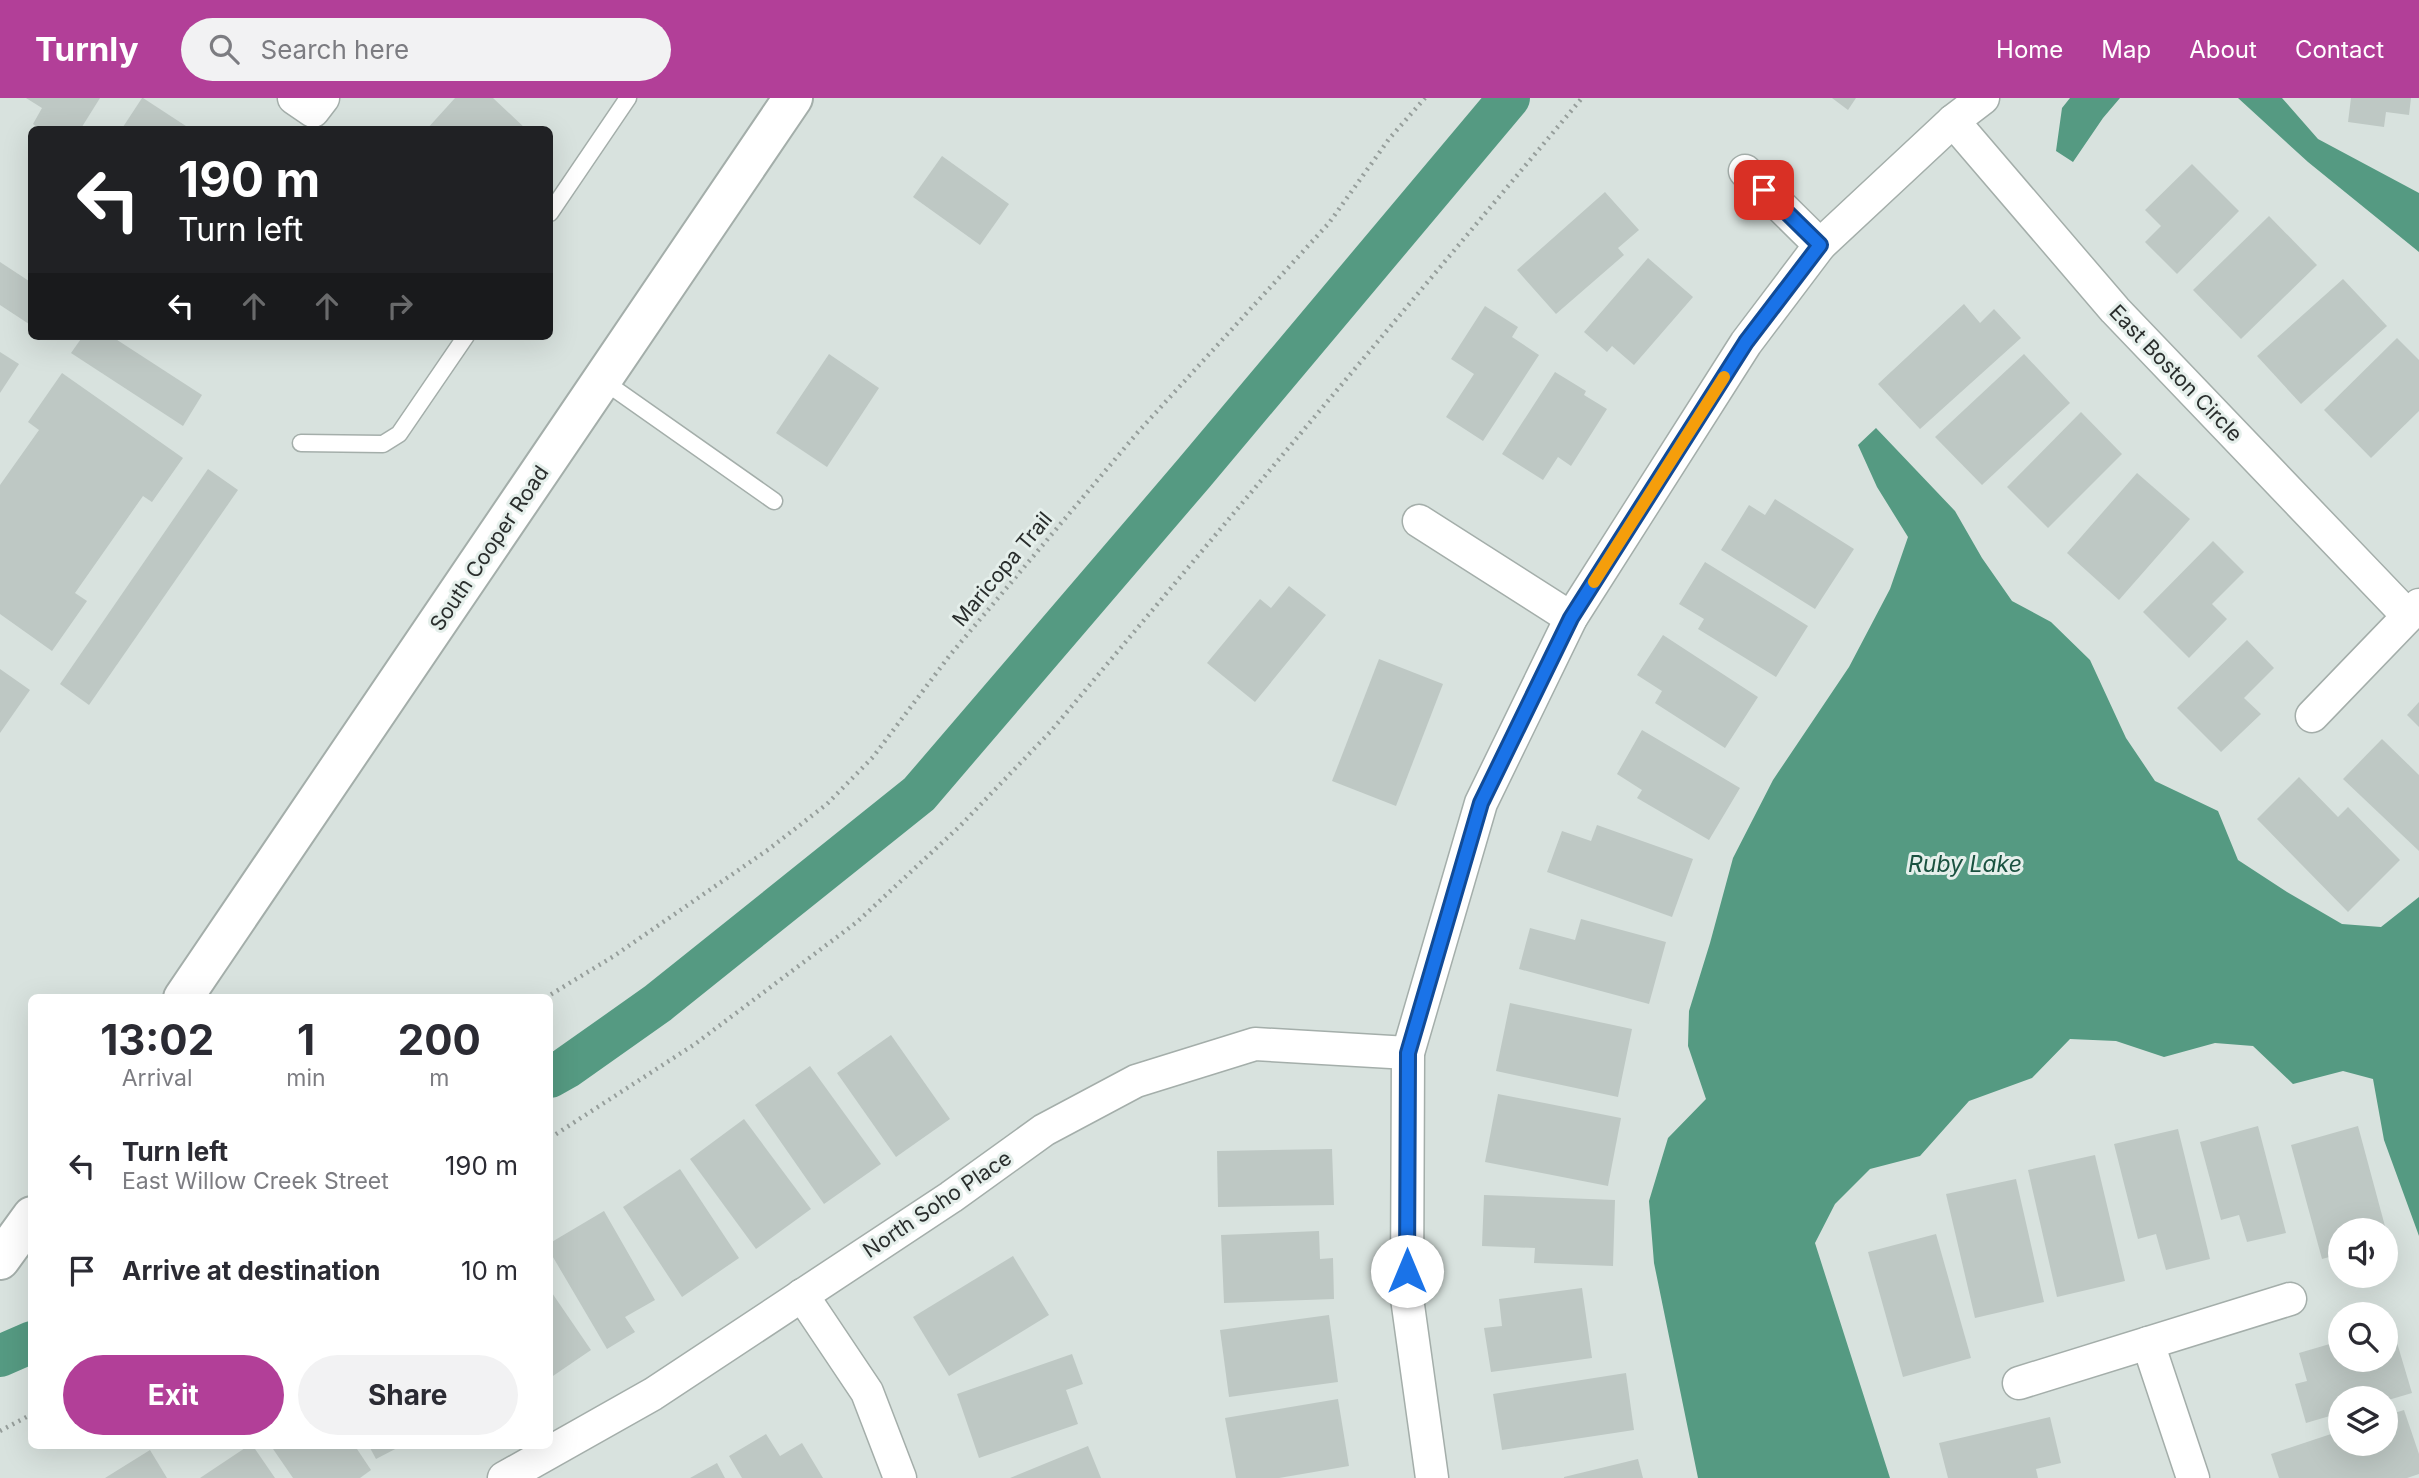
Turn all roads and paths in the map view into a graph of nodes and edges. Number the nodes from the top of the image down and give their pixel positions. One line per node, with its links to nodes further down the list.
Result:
1 (628, 98): 8 (lane)
2 (793, 98): 11 (main road, South Cooper Road)
3 (1425, 98): 19 (path, Maricopa Trail)
4 (1582, 98): 21 (path)
5 (1983, 98): 6 (street)
6 (1953, 121): 9 (street); 15 (street, East Boston Circle)
7 (1745, 171): 9 (street)
8 (553, 209)
9 (1820, 245): 16 (street)
10 (463, 340): 12 (lane)
11 (603, 380): 13 (lane); 18 (main road, South Cooper Road)
12 (301, 443)
13 (774, 501)
14 (1419, 521): 16 (street)
15 (2414, 610): 17 (street, East Boston Circle)
16 (1571, 618): 20 (street)
17 (2312, 716)
18 (186, 994)
19 (552, 994)
20 (1408, 1053): 24 (street, North Soho Place); 32 (street)
21 (553, 1136)
22 (28, 1222): 23 (main road)
23 (0, 1260)
24 (802, 1295): 30 (street, North Soho Place); 31 (street)
25 (2290, 1299): 26 (street)
26 (2148, 1343): 27 (street); 33 (street)
27 (2019, 1382)
28 (28, 1415): 29 (path)
29 (0, 1431)
30 (504, 1478)
31 (900, 1478)
32 (1432, 1478)
33 (2193, 1478)

